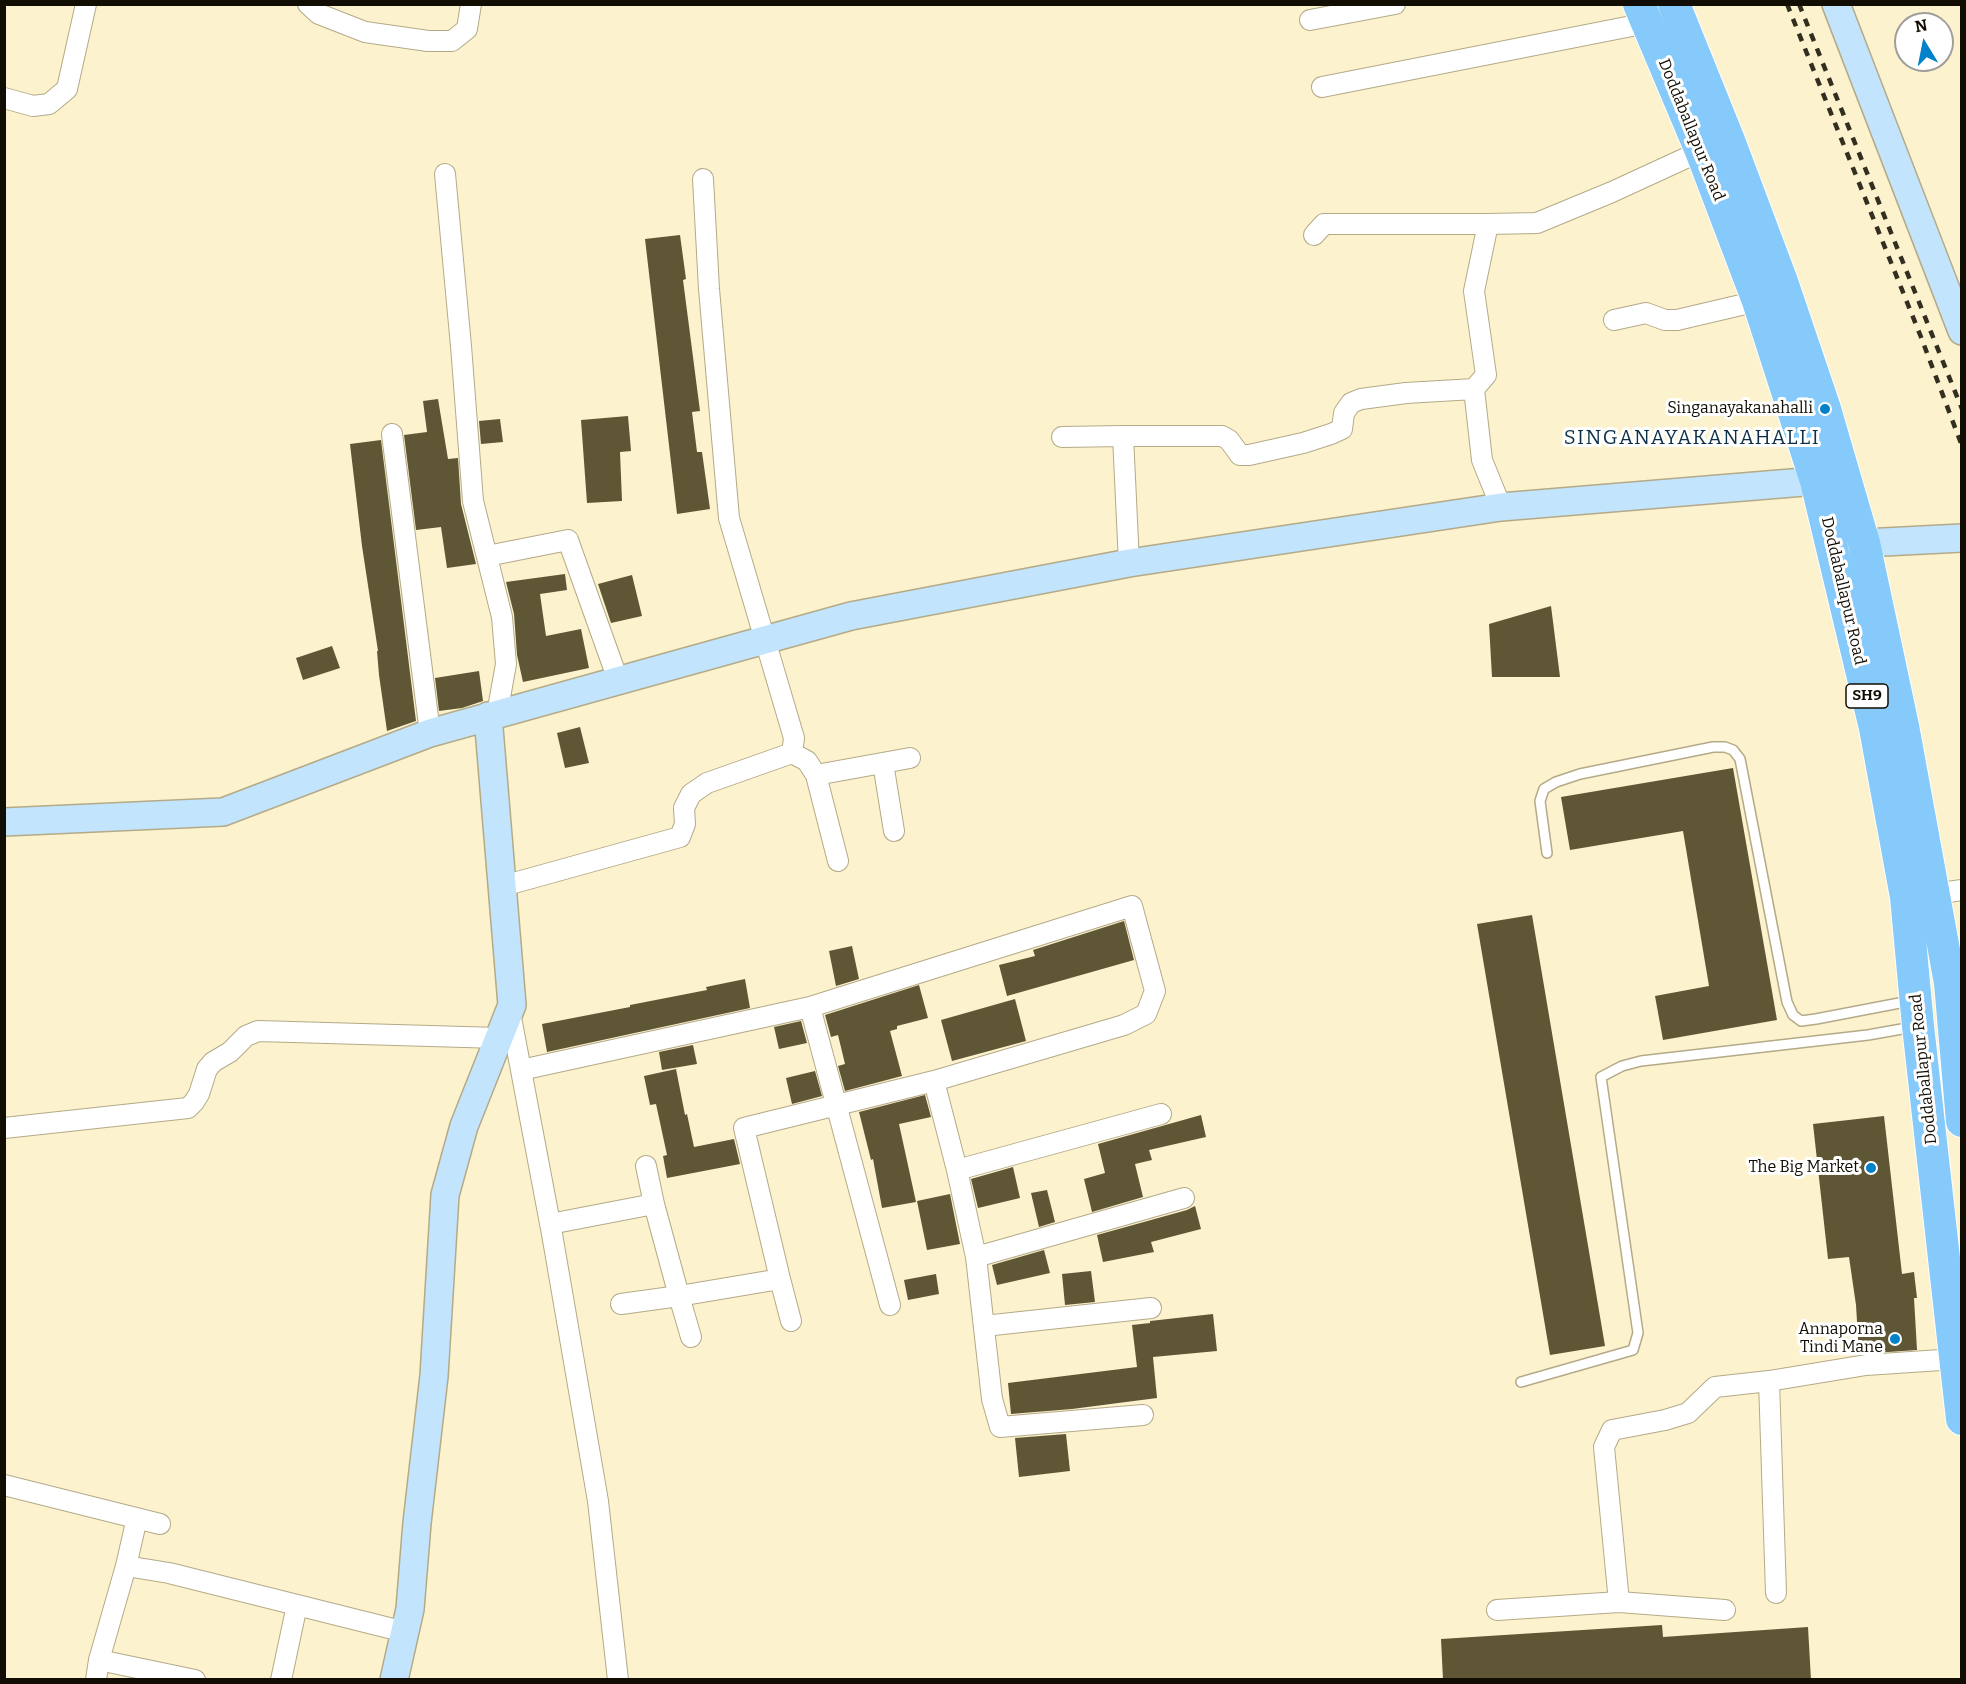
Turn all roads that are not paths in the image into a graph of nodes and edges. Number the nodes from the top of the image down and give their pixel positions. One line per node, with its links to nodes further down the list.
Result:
1 (86, 4): 10 (street)
2 (308, 4): 3 (street)
3 (471, 4)
4 (1395, 4): 8 (street)
5 (1674, 4): 26 (main road, Doddaballapur Road / SH9)
6 (1836, 4): 18 (main road)
7 (1643, 14): 9 (street); 11 (main road, Doddaballapur Road / SH9)
8 (1310, 20)
9 (1322, 87)
10 (4, 98)
11 (1701, 152): 14 (street); 16 (main road, Doddaballapur Road / SH9)
12 (445, 174): 27 (street)
13 (703, 179): 29 (street)
14 (1488, 224): 15 (street); 19 (street)
15 (1314, 235)
16 (1758, 301): 17 (street); 23 (main road, Doddaballapur Road / SH9)
17 (1614, 320)
18 (1962, 331)
19 (1474, 389): 21 (street); 24 (street)
20 (392, 434): 32 (street)
21 (1123, 436): 22 (street); 28 (street)
22 (1062, 437)
23 (1816, 481): 24 (main road); 46 (main road, Doddaballapur Road / SH9)
24 (1501, 507): 28 (main road)
25 (1962, 538): 26 (main road)
26 (1864, 543): 42 (main road, Doddaballapur Road / SH9)
27 (487, 556): 30 (street); 31 (street)
28 (1129, 563): 29 (main road)
29 (764, 640): 30 (main road); 33 (street)
30 (618, 680): 31 (main road)
31 (492, 715): 32 (main road); 41 (main road)
32 (430, 733): 37 (main road)
33 (792, 753): 36 (street); 41 (street)
34 (910, 758): 35 (street)
35 (883, 763): 36 (street); 38 (street)
36 (816, 775): 40 (street)
37 (4, 822)
38 (894, 831)
39 (1547, 853): 46 (lane)
40 (837, 861)
41 (503, 886): 45 (main road)
42 (1948, 892): 43 (main road, Doddaballapur Road / SH9)
43 (1956, 982): 48 (main road, Doddaballapur Road / SH9)
44 (810, 1007): 49 (street); 50 (street); 51 (street)
45 (510, 1012): 47 (main road); 49 (street)
46 (1917, 1012): 70 (main road, Doddaballapur Road / SH9); 72 (lane)
47 (499, 1038): 55 (street); 84 (main road)
48 (1959, 1065): 53 (main road, Doddaballapur Road / SH9)
49 (521, 1070): 60 (street)
50 (934, 1081): 51 (street); 57 (street)
51 (836, 1107): 62 (street); 65 (street)
52 (1161, 1114): 57 (street)
53 (1961, 1115): 54 (main road, Doddaballapur Road / SH9)
54 (1962, 1121)
55 (4, 1128)
56 (646, 1166): 59 (street)
57 (957, 1170): 61 (street)
58 (1184, 1198): 61 (street)
59 (654, 1204): 60 (street); 63 (street)
60 (550, 1224): 90 (street)
61 (976, 1257): 68 (street)
62 (780, 1279): 63 (street); 67 (street)
63 (679, 1296): 64 (street); 69 (street)
64 (621, 1304)
65 (890, 1305)
66 (1151, 1308): 68 (street)
67 (791, 1321)
68 (984, 1326): 73 (street)
69 (691, 1337)
70 (1956, 1359): 71 (street); 74 (main road, Doddaballapur Road / SH9)
71 (1769, 1381): 79 (street); 80 (street)
72 (1521, 1382)
73 (1143, 1415)
74 (1962, 1419)
75 (4, 1485): 76 (street)
76 (137, 1518): 77 (street); 78 (street)
77 (160, 1524)
78 (126, 1566): 81 (street); 85 (street)
79 (1776, 1593)
80 (1619, 1602): 82 (street); 83 (street)
81 (297, 1605): 84 (street); 88 (street)
82 (1497, 1610)
83 (1725, 1610)
84 (405, 1632): 89 (main road)
85 (99, 1660): 86 (street); 87 (street)
86 (96, 1680)
87 (195, 1680)
88 (281, 1680)
89 (394, 1680)
90 (618, 1680)

